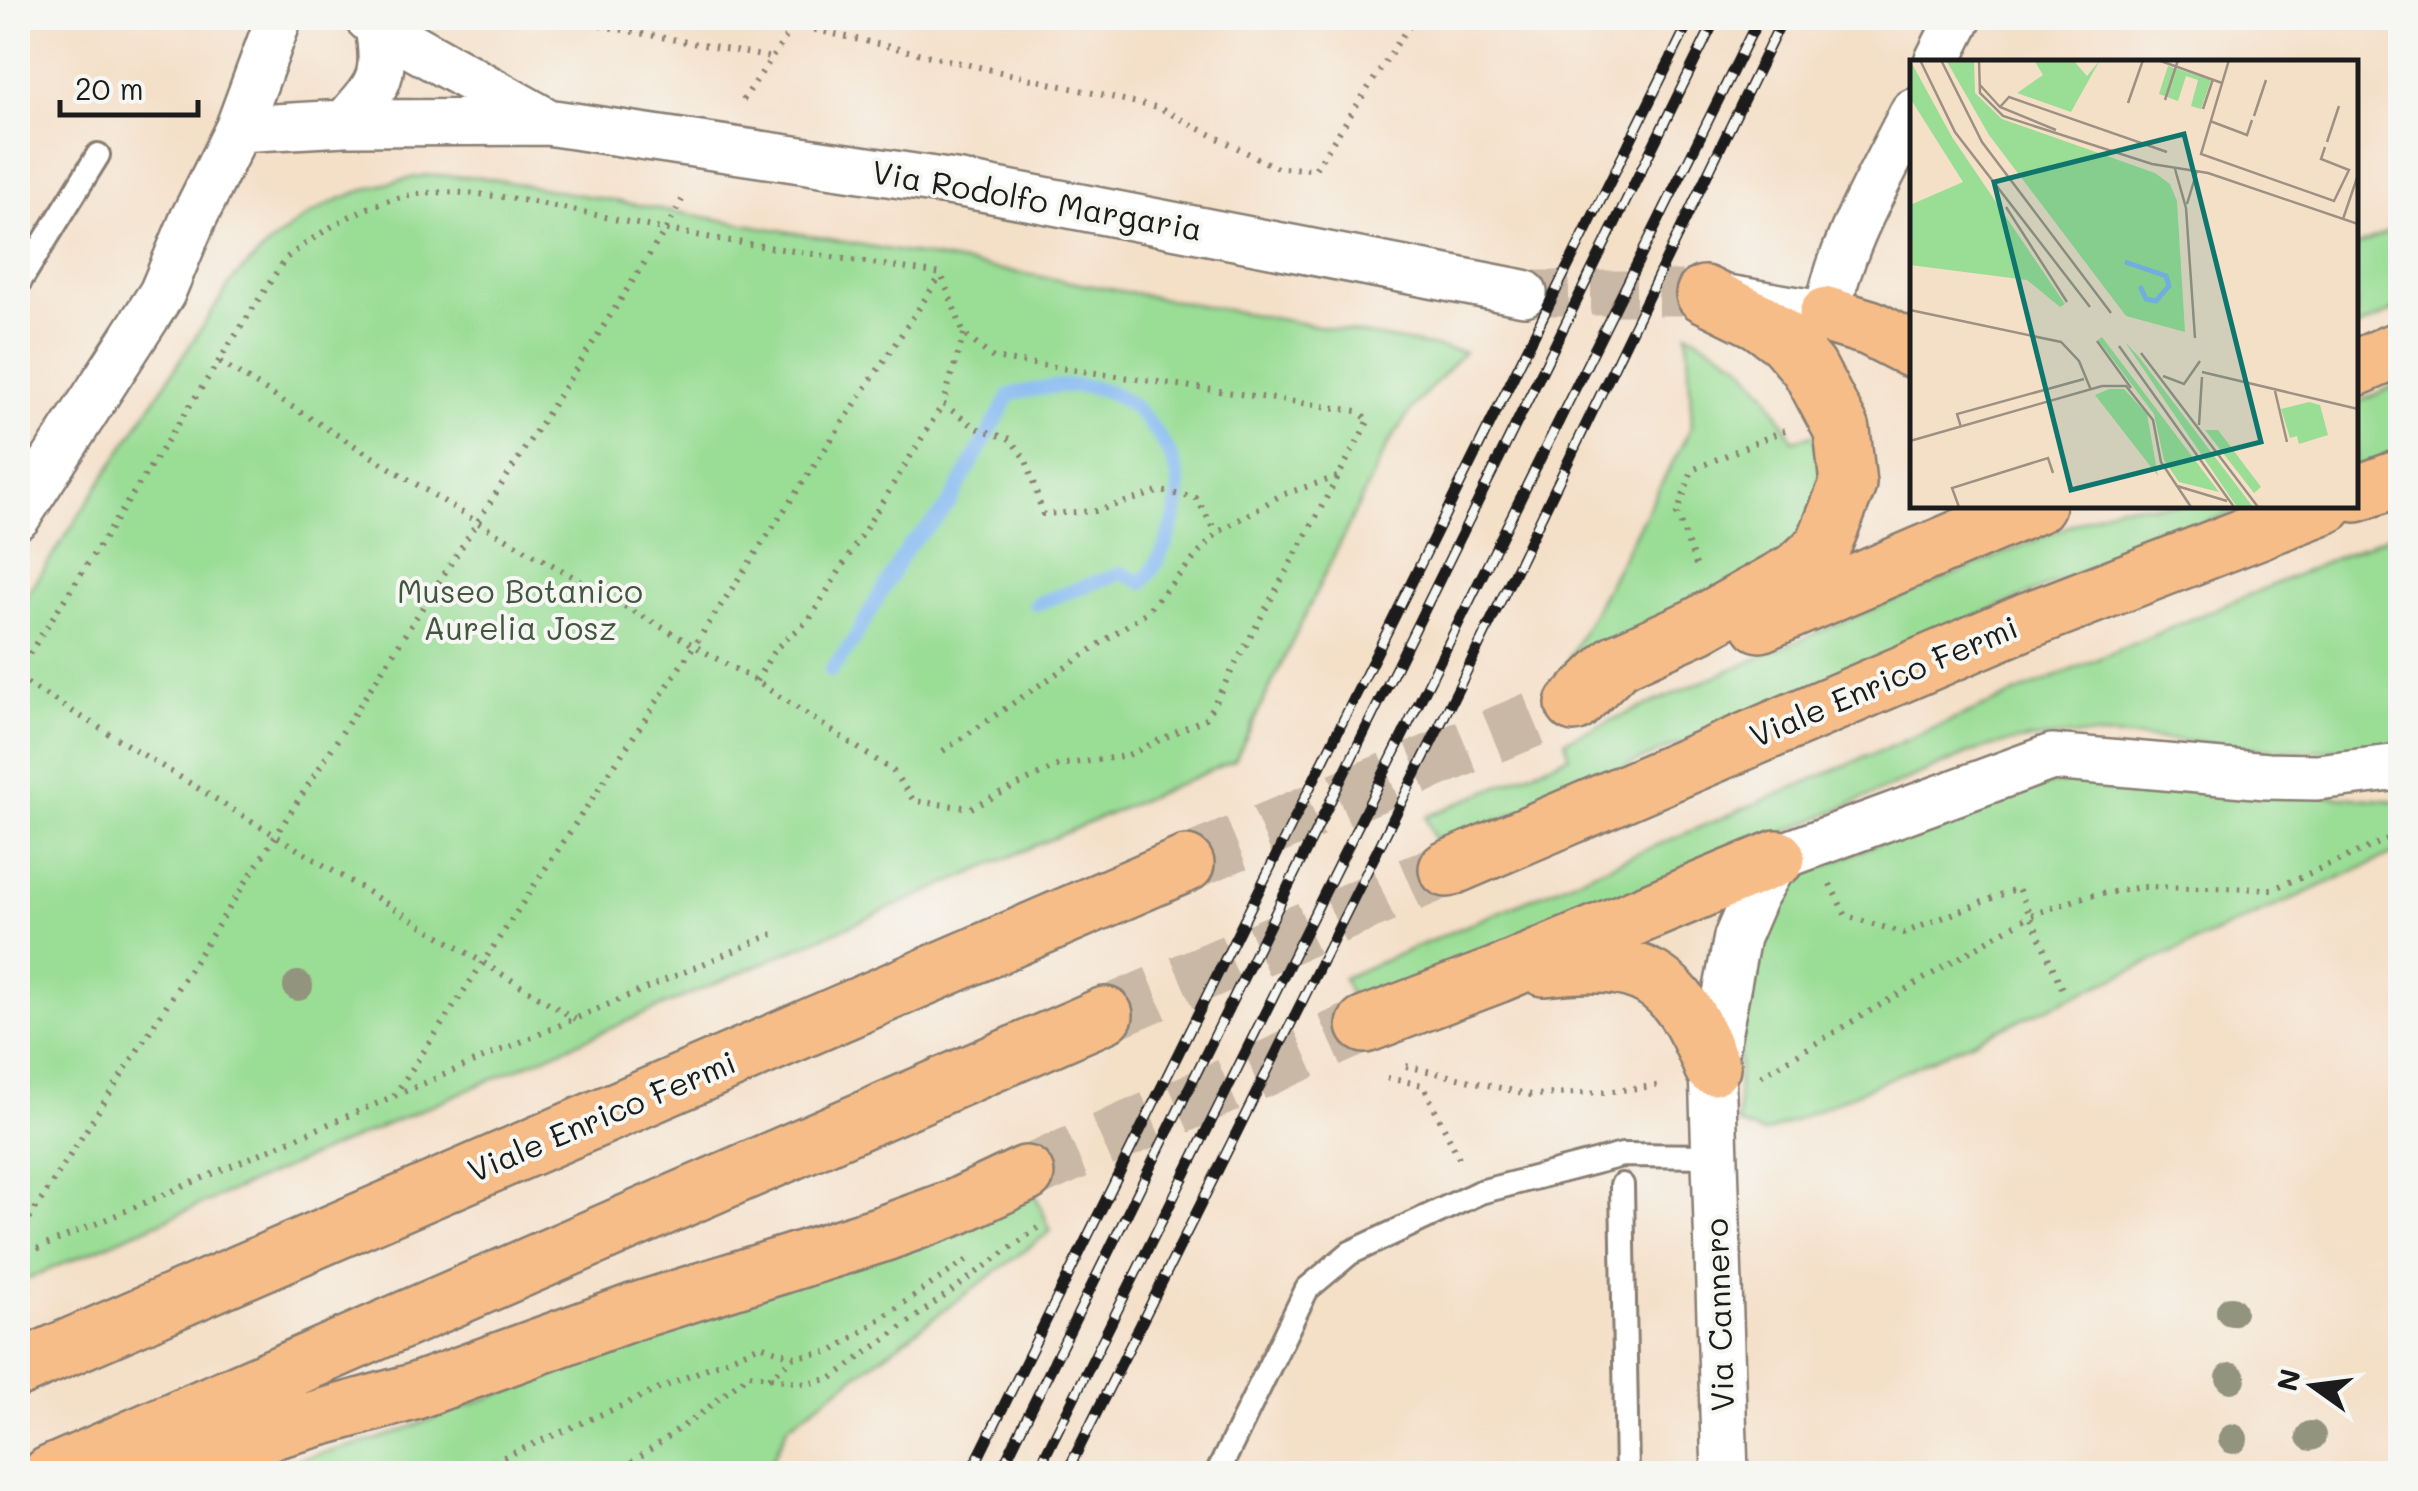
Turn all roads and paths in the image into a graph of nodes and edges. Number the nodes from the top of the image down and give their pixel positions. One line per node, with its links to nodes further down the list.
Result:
1 (279, 18): 13 (street)
2 (559, 18): 7 (path)
3 (1414, 18): 5 (path)
4 (1959, 18): 8 (street)
5 (797, 21): 7 (path)
6 (373, 22): 11 (street, Via Rodolfo Margaria); 12 (street, Via Rodolfo Margaria)
7 (772, 58): 9 (path)
8 (1938, 60)
9 (743, 100)
10 (1910, 118): 21 (street)
11 (548, 122): 12 (street, Via Rodolfo Margaria); 19 (street, Via Rodolfo Margaria)
12 (345, 123): 13 (street, Via Rodolfo Margaria)
13 (238, 129): 32 (street)
14 (98, 155): 18 (lane)
15 (682, 200): 16 (path)
16 (666, 229): 17 (path); 25 (path); 35 (path)
17 (942, 274): 22 (path); 38 (path)
18 (18, 284)
19 (1524, 293)
20 (1693, 294): 21 (street); 33 (main road)
21 (1827, 314): 23 (main road)
22 (964, 334): 27 (path); 29 (path)
23 (1910, 348)
24 (2400, 349): 26 (main road)
25 (220, 362): 35 (path); 39 (path)
26 (2358, 367)
27 (943, 404): 36 (path); 40 (path)
28 (1788, 428): 37 (path)
29 (1338, 476): 36 (path); 40 (path)
30 (2400, 478): 31 (main road)
31 (2358, 493)
32 (20, 507)
33 (2030, 508)
34 (2318, 508): 47 (main road, Viale Enrico Fermi)
35 (478, 522): 38 (path); 44 (path)
36 (1217, 533): 41 (path)
37 (1696, 565)
38 (695, 646): 40 (path); 50 (path)
39 (18, 674): 44 (path)
40 (756, 680)
41 (944, 751)
42 (2400, 767): 46 (street)
43 (2400, 834): 48 (path)
44 (275, 835): 50 (path); 64 (path)
45 (1186, 864): 68 (main road, Viale Enrico Fermi)
46 (1802, 867): 48 (path); 51 (main road); 57 (street)
47 (1446, 869)
48 (2031, 914): 52 (path); 57 (path)
49 (773, 934): 54 (path)
50 (484, 962): 54 (path); 59 (path)
51 (1497, 974): 55 (main road); 57 (main road)
52 (2064, 994)
53 (1105, 1015): 70 (main road)
54 (574, 1019): 59 (path)
55 (1365, 1025)
56 (1399, 1066): 57 (path)
57 (1713, 1076): 60 (street, Via Cannero)
58 (1388, 1078): 61 (path)
59 (394, 1096): 66 (path)
60 (1715, 1156): 74 (lane); 76 (street, Via Cannero)
61 (1462, 1164)
62 (1622, 1185): 75 (lane)
63 (1035, 1198): 69 (path); 71 (main road)
64 (18, 1236)
65 (975, 1254): 67 (path)
66 (18, 1257)
67 (795, 1358): 69 (path); 72 (path)
68 (18, 1368)
69 (766, 1379): 73 (path)
70 (50, 1474)
71 (138, 1474)
72 (466, 1474)
73 (615, 1474)
74 (1217, 1474)
75 (1627, 1474)
76 (1725, 1474)

